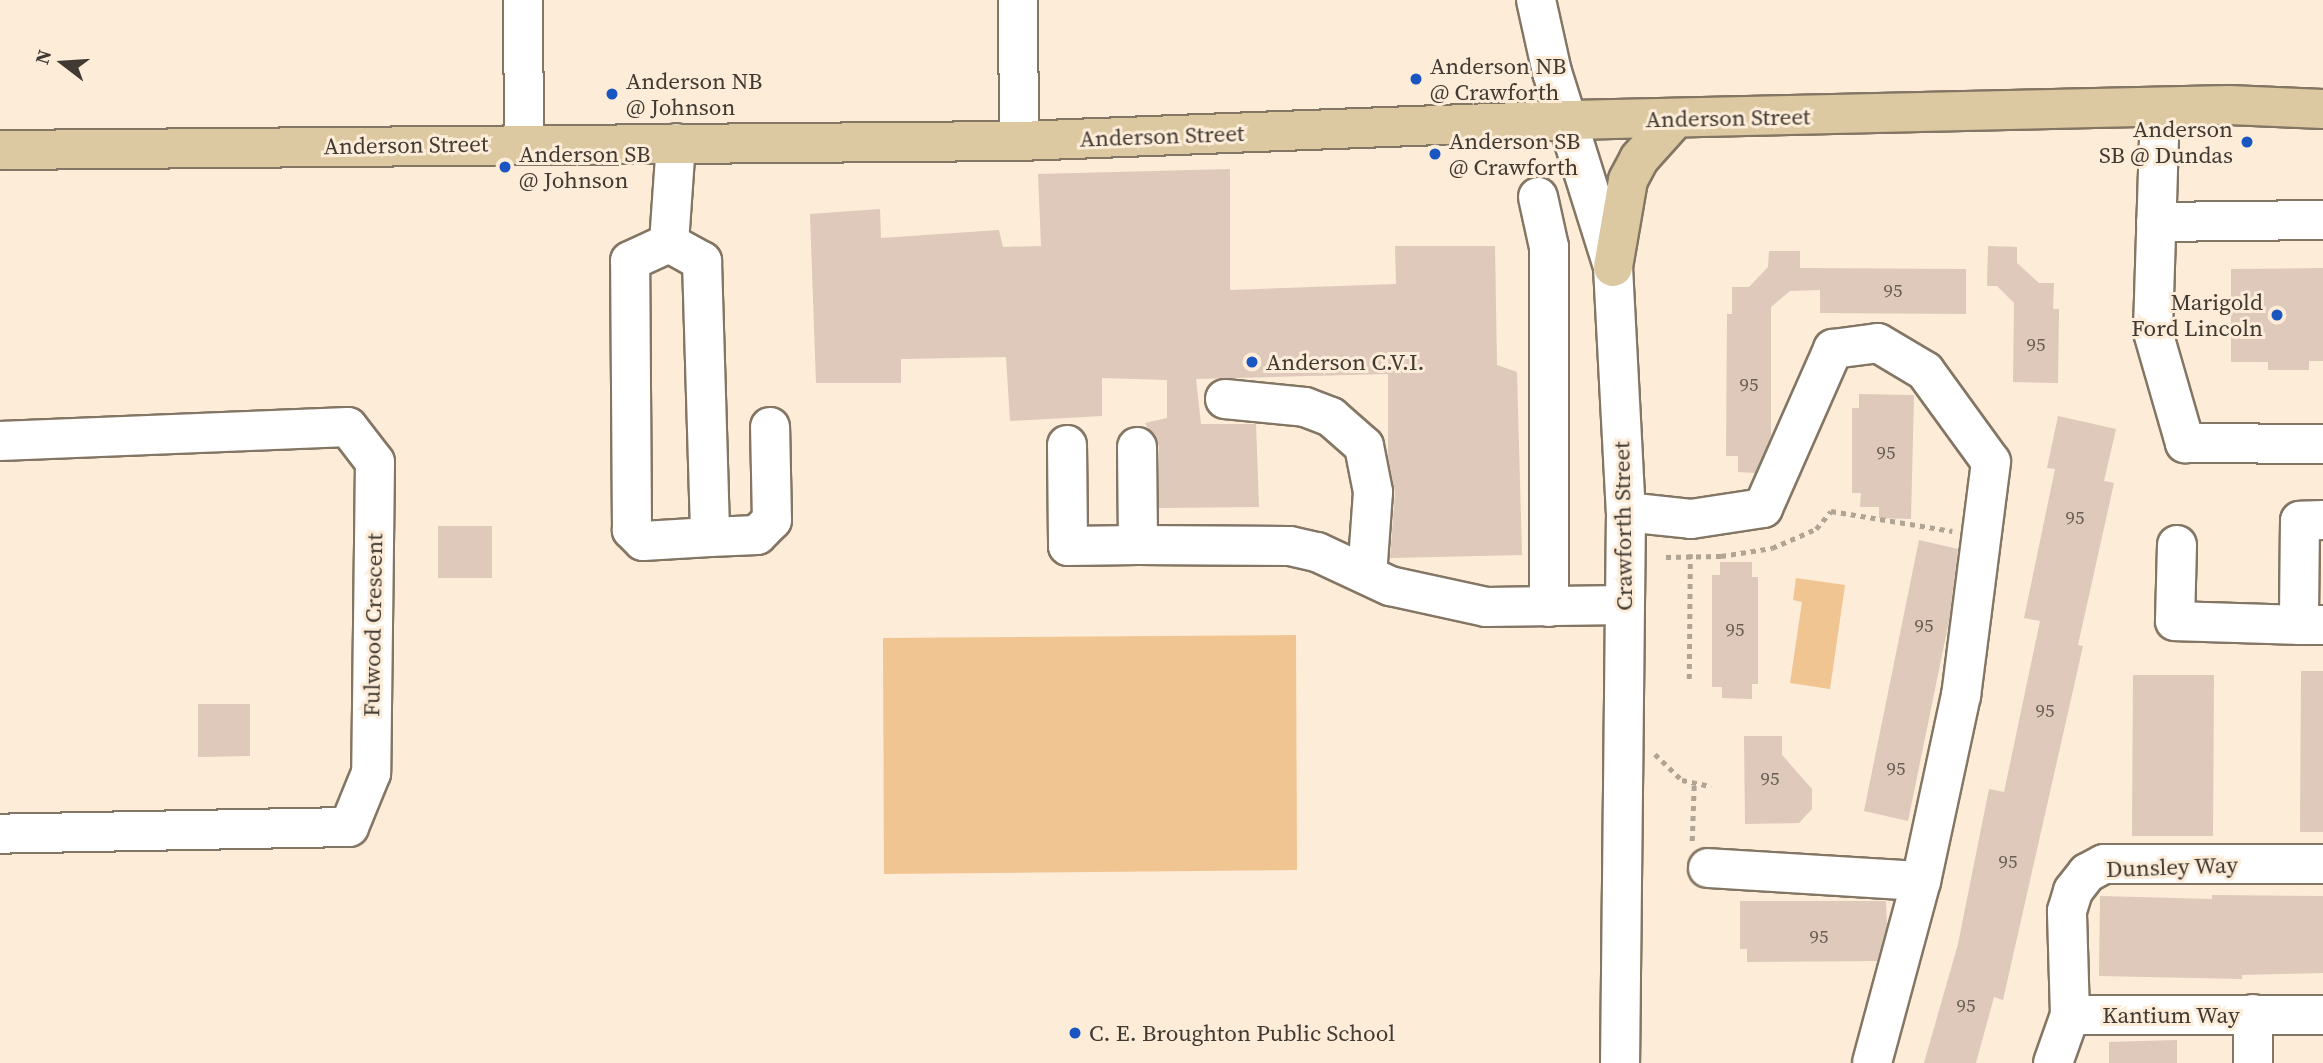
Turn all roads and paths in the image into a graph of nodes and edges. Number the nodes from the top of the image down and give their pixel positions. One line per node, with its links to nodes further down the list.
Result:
1 (523, 0): 10 (street)
2 (1018, 0): 8 (street)
3 (1536, 0): 6 (street, Crawforth Street)
4 (2160, 107): 5 (main road, Anderson Street); 7 (main road, Anderson Street); 14 (street)
5 (2323, 109)
6 (1571, 120): 7 (main road, Anderson Street); 8 (main road, Anderson Street); 16 (street, Crawforth Street)
7 (1674, 120): 16 (main road)
8 (1020, 141): 9 (main road, Anderson Street)
9 (676, 143): 10 (main road, Anderson Street); 15 (street)
10 (524, 144): 11 (main road, Anderson Street)
11 (0, 150)
12 (1538, 197): 34 (street)
13 (2323, 220): 14 (street)
14 (2156, 222): 20 (street)
15 (669, 243): 27 (street); 27 (street)
16 (1613, 267): 23 (street, Crawforth Street)
17 (1225, 399): 32 (street)
18 (770, 427): 27 (street)
19 (0, 441): 39 (street, Fulwood Crescent)
20 (2323, 444)
21 (1067, 445): 28 (street)
22 (1137, 447): 28 (street)
23 (1626, 512): 24 (street); 33 (street, Crawforth Street)
24 (1691, 519): 26 (street); 30 (path)
25 (2323, 520): 35 (street)
26 (1981, 536): 30 (path); 42 (street)
27 (710, 537)
28 (1138, 545): 32 (street)
29 (2177, 545): 35 (street)
30 (1690, 556): 31 (path); 36 (path)
31 (1666, 557)
32 (1367, 575): 34 (street)
33 (1624, 605): 34 (street); 37 (street, Crawforth Street)
34 (1549, 607)
35 (2311, 625)
36 (1689, 679)
37 (1623, 730): 38 (path); 46 (street, Crawforth Street)
38 (1711, 786)
39 (0, 834)
40 (2323, 864): 44 (street, Dunsley Way)
41 (1708, 867): 42 (street)
42 (1921, 881): 47 (street)
43 (2253, 1014): 44 (street, Kantium Way); 45 (street, Kantium Way); 49 (street)
44 (2070, 1015): 48 (street, Kantium Way)
45 (2323, 1015)
46 (1620, 1063)
47 (1872, 1063)
48 (2053, 1063)
49 (2253, 1063)

